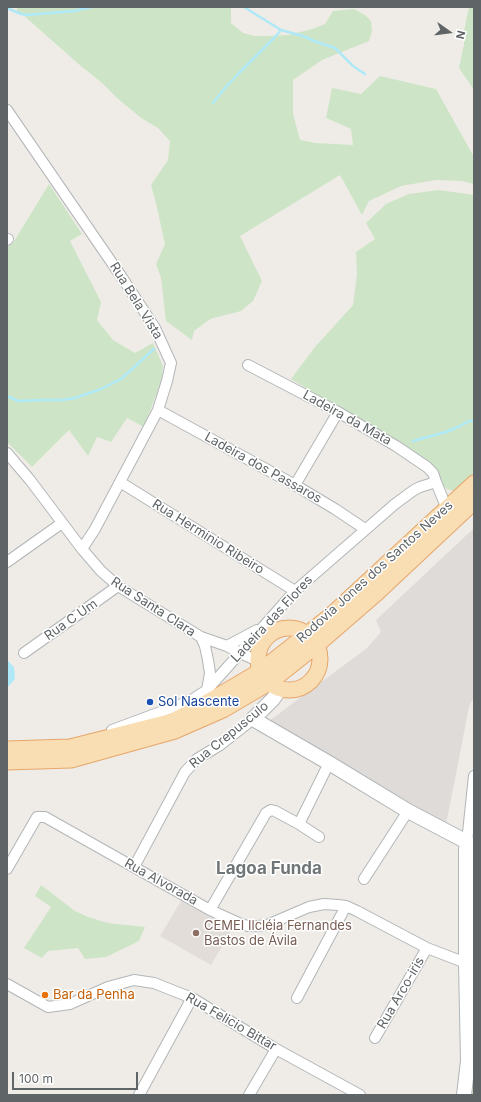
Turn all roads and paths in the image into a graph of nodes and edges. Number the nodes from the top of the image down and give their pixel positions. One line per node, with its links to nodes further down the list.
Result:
1 (7, 110): 3 (street, Rua Bela Vista)
2 (248, 365): 4 (street, Ladeira da Mata)
3 (158, 410): 6 (street, Rua Bela Vista); 9 (street, Ladeira dos Passaros)
4 (338, 412): 7 (street, Ladeira da Mata); 9 (street)
5 (9, 458): 12 (street, Rua Santa Clara)
6 (120, 482): 14 (street, Rua Bela Vista); 17 (street, Rua Herminio Ribeiro)
7 (436, 482): 11 (street); 13 (street, Ladeira das Flores)
8 (474, 483): 11 (main road, Rodovia Jones dos Santos Neves)
9 (295, 485): 13 (street, Ladeira dos Passaros)
10 (474, 502): 20 (main road, Rodovia Jones dos Santos Neves)
11 (447, 509): 20 (main road, Rodovia Jones dos Santos Neves)
12 (62, 523): 14 (street, Rua Santa Clara); 15 (street)
13 (365, 529): 17 (street, Ladeira das Flores)
14 (82, 549): 16 (street, Rua Santa Clara)
15 (7, 562)
16 (118, 586): 19 (street, Rua Santa Clara); 22 (street, Rua C Um)
17 (296, 590): 18 (street, Ladeira das Flores)
18 (267, 630): 20 (main road); 21 (street); 23 (street, Ladeira das Flores); 24 (main road)
19 (201, 637): 21 (street, Rua Santa Clara); 25 (street)
20 (312, 640): 24 (main road, Rodovia Jones dos Santos Neves); 24 (main road)
21 (227, 646): 23 (street, Rua Santa Clara)
22 (24, 653)
23 (240, 653): 24 (street, Rua Santa Clara); 25 (street, Ladeira das Flores)
24 (267, 676): 26 (street, Rua Crepusculo); 27 (main road, Rodovia Jones dos Santos Neves); 29 (main road, Rodovia Jones dos Santos Neves)
25 (207, 690): 27 (street, Ladeira das Flores)
26 (253, 719): 30 (street); 36 (street, Rua Crepusculo)
27 (70, 747): 28 (main road, Rodovia Jones dos Santos Neves)
28 (7, 749)
29 (7, 762)
30 (329, 763): 32 (street); 33 (street)
31 (474, 776): 35 (street)
32 (408, 811): 35 (street); 38 (street)
33 (299, 824): 34 (street); 40 (street)
34 (319, 837)
35 (466, 842): 42 (street)
36 (134, 867): 37 (street, Rua Alvorada); 40 (street, Rua Alvorada)
37 (7, 869)
38 (364, 879)
39 (346, 906): 40 (street, Rua Alvorada); 41 (street, Rua Alvorada); 45 (street)
40 (210, 910)
41 (427, 948): 42 (street, Rua Alvorada); 46 (street, Rua Arco-iris)
42 (470, 962): 51 (street)
43 (7, 984): 44 (street, Rua Felicio Bittar)
44 (192, 998): 47 (street, Rua Felicio Bittar); 48 (street)
45 (297, 998)
46 (375, 1038)
47 (276, 1049): 49 (street); 50 (street, Rua Felicio Bittar)
48 (139, 1095)
49 (249, 1095)
50 (359, 1095)
51 (464, 1095)

